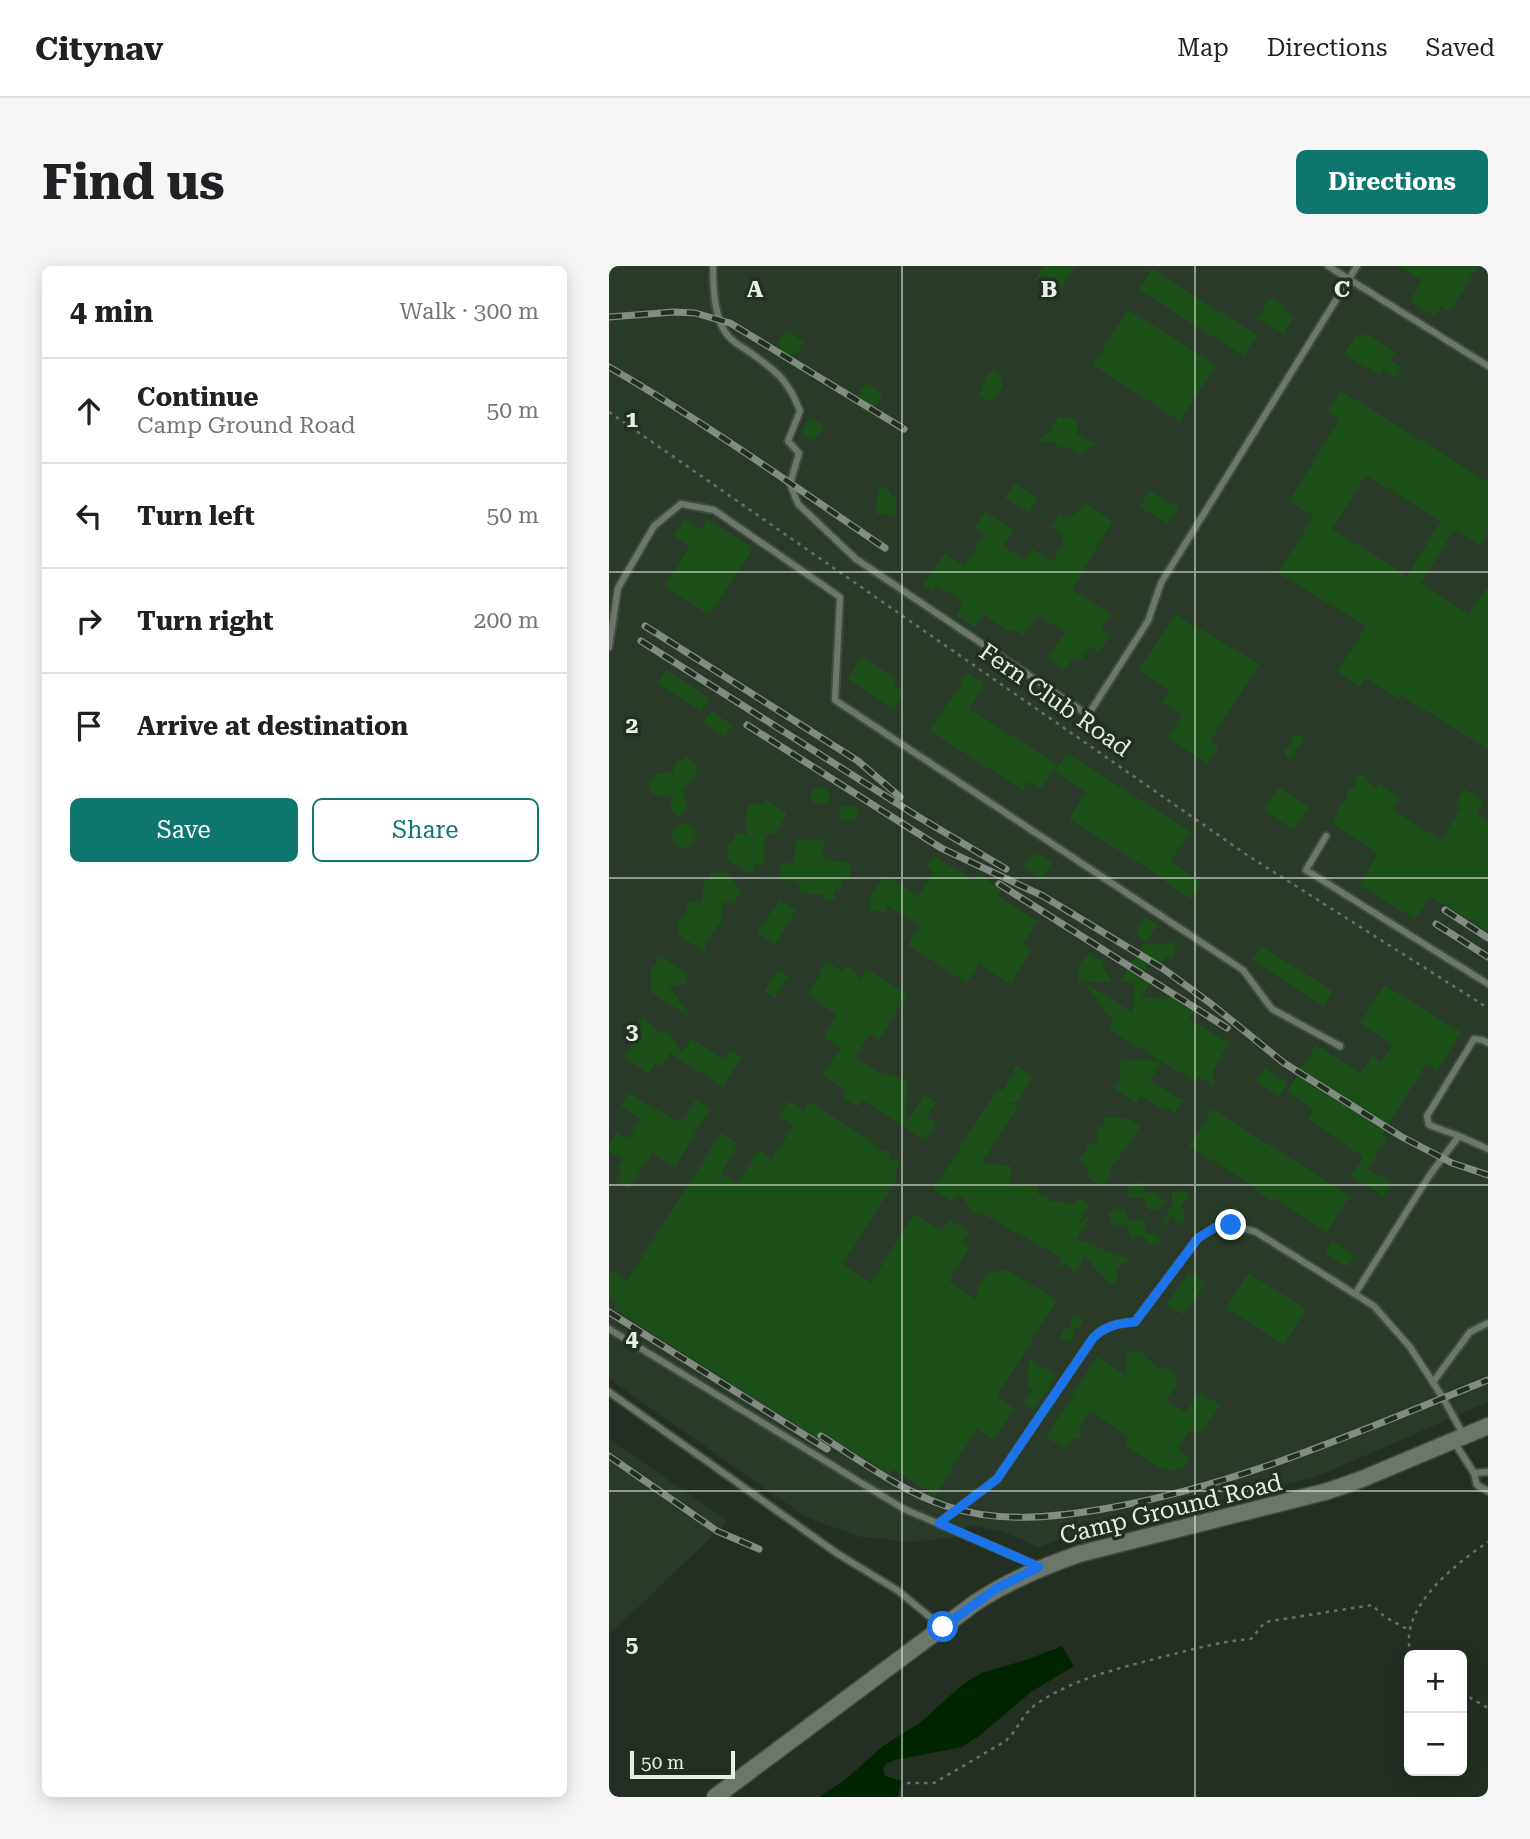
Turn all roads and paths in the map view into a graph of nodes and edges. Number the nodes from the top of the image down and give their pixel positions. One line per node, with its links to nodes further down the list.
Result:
1 (713, 266): 4 (lane)
2 (1328, 266): 4 (lane)
3 (1357, 266): 4 (lane)
4 (1348, 279): 5 (lane)
5 (1488, 366)
6 (609, 412): 10 (path, Fern Club Road)
7 (609, 646): 12 (lane)
8 (1326, 836): 9 (lane)
9 (1488, 984)
10 (1488, 1008)
11 (1488, 1043): 13 (lane)
12 (1340, 1046)
13 (1459, 1136): 14 (lane); 15 (lane)
14 (1488, 1149)
15 (1355, 1294): 18 (lane); 25 (lane)
16 (1488, 1323): 18 (lane)
17 (609, 1329): 25 (lane)
18 (1433, 1382): 21 (lane)
19 (609, 1392): 28 (lane)
20 (1488, 1426): 21 (street, Camp Ground Road)
21 (1459, 1438): 23 (lane); 27 (street, Camp Ground Road)
22 (1488, 1472): 23 (lane)
23 (1474, 1473): 24 (lane)
24 (1488, 1491)
25 (939, 1523): 27 (lane)
26 (1488, 1542): 29 (path)
27 (1039, 1567): 28 (street, Camp Ground Road)
28 (943, 1627): 34 (street, Camp Ground Road)
29 (1409, 1630): 30 (path); 33 (path)
30 (1411, 1650)
31 (1467, 1696): 32 (path)
32 (1488, 1708)
33 (907, 1783)
34 (715, 1797)

